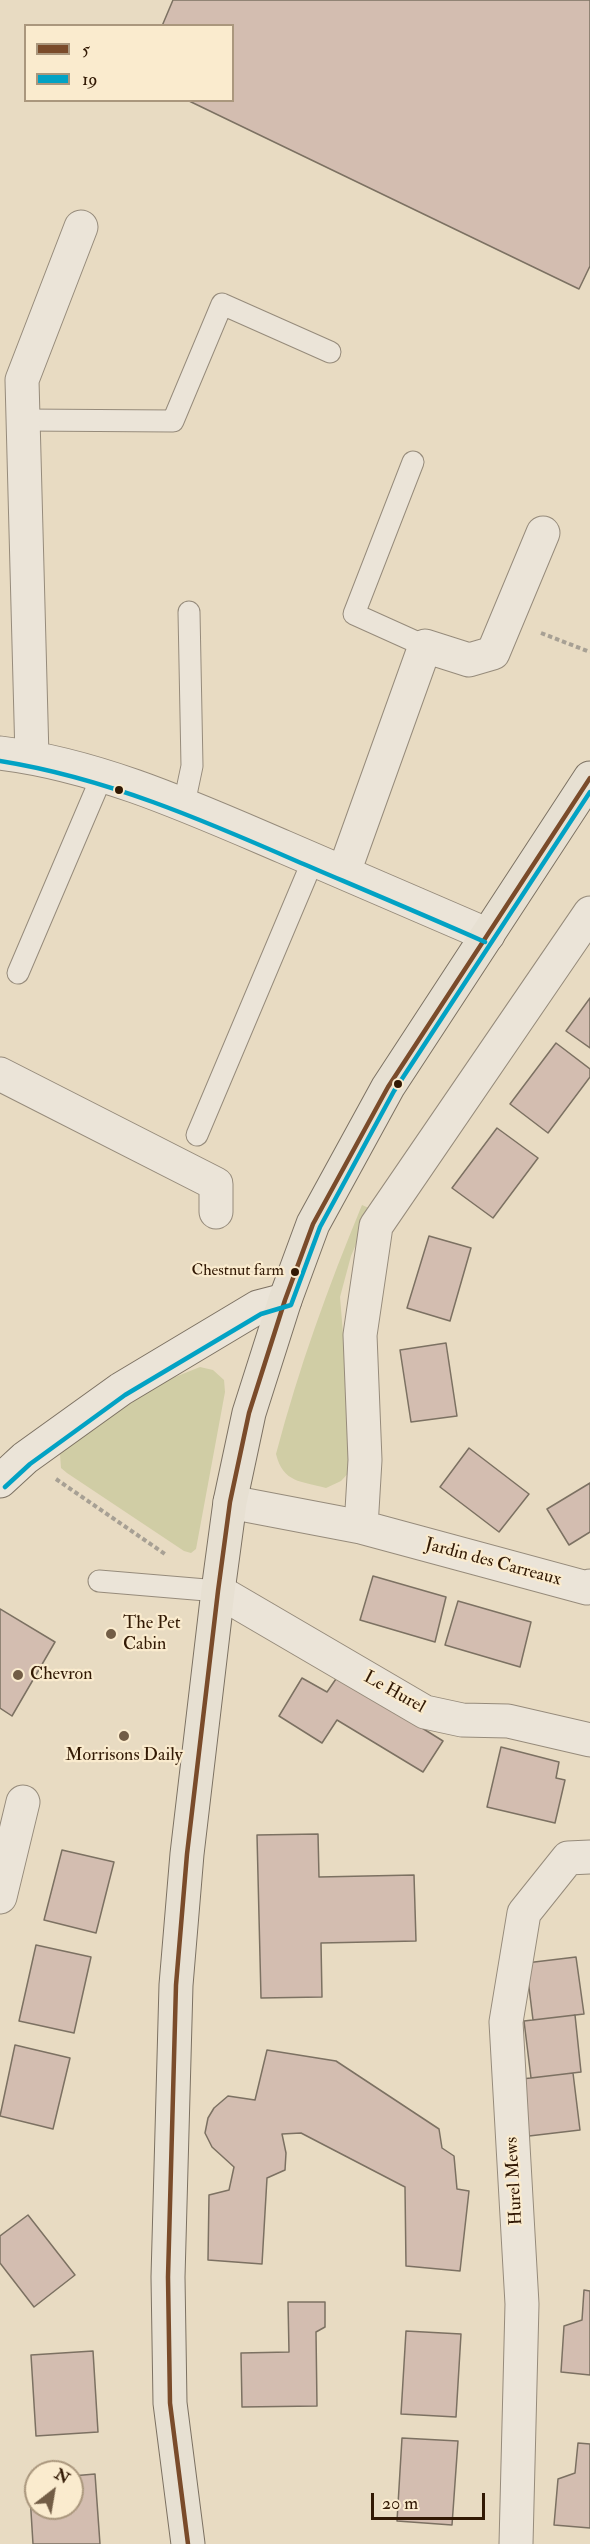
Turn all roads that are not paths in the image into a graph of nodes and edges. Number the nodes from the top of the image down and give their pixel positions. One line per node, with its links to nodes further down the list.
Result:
1 (81, 227): 3 (street)
2 (330, 352): 3 (lane)
3 (23, 420): 8 (street)
4 (413, 462): 7 (lane)
5 (543, 533): 7 (street)
6 (189, 612): 11 (lane)
7 (425, 646): 13 (street)
8 (16, 755): 9 (street)
9 (102, 776): 11 (street); 16 (lane)
10 (590, 778): 15 (main road)
11 (184, 804): 12 (street)
12 (313, 860): 13 (street); 18 (lane)
13 (344, 872): 15 (street)
14 (590, 913): 23 (street)
15 (489, 934): 20 (main road)
16 (18, 973)
17 (0, 1074): 19 (street)
18 (197, 1135)
19 (216, 1212)
20 (285, 1300): 21 (street); 22 (main road)
21 (0, 1480)
22 (230, 1502): 23 (street, Jardin des Carreaux); 26 (main road)
23 (361, 1527): 25 (street, Jardin des Carreaux)
24 (99, 1581): 26 (lane)
25 (590, 1586)
26 (218, 1591): 27 (street, Le Hurel); 31 (main road)
27 (590, 1740)
28 (23, 1802): 30 (street)
29 (590, 1857): 32 (street, Hurel Mews)
30 (0, 1897)
31 (188, 2544)
32 (516, 2544)

